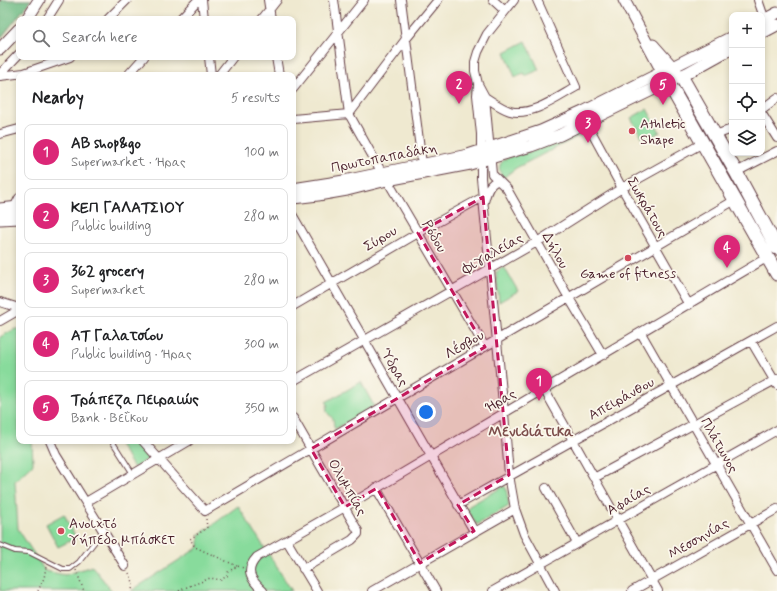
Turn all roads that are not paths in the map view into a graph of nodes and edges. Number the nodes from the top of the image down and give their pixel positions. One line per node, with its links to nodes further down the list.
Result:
1 (39, 0): 21 (main road)
2 (59, 0): 22 (street)
3 (127, 0): 23 (street)
4 (198, 0): 24 (street)
5 (202, 0): 25 (street)
6 (268, 0): 17 (street)
7 (277, 0): 17 (street)
8 (334, 0): 32 (street)
9 (364, 0): 32 (street)
10 (400, 0): 34 (street)
11 (438, 0): 34 (street)
12 (493, 0): 18 (street)
13 (514, 0): 18 (street)
14 (537, 0): 53 (street)
15 (624, 0): 49 (main road)
16 (758, 0): 19 (street)
17 (269, 10): 26 (street); 27 (street)
18 (505, 11): 51 (street)
19 (762, 12)
20 (777, 14): 28 (main road)
21 (29, 16)
22 (49, 16)
23 (111, 16)
24 (183, 16)
25 (204, 16)
26 (264, 16)
27 (270, 16)
28 (765, 20)
29 (777, 25): 30 (main road)
30 (765, 31)
31 (16, 32): 35 (main road)
32 (339, 33): 52 (street); 56 (street)
33 (729, 38): 49 (main road)
34 (406, 39): 56 (street); 68 (street)
35 (0, 49)
36 (729, 49): 49 (main road)
37 (16, 57): 50 (street)
38 (61, 60): 43 (street)
39 (141, 60): 44 (street)
40 (209, 60): 45 (street)
41 (231, 60): 46 (street)
42 (276, 60): 47 (street)
43 (27, 72)
44 (131, 72)
45 (211, 72)
46 (221, 72)
47 (278, 72)
48 (16, 74): 50 (street)
49 (671, 74): 59 (main road); 63 (main road); 65 (main road); 67 (main road, Πρωτοπαπαδάκη)
50 (0, 75)
51 (478, 84): 53 (street); 67 (street)
52 (296, 85)
53 (486, 97): 67 (street)
54 (777, 98): 55 (street)
55 (765, 107)
56 (349, 114): 57 (street); 70 (street, Ρόδου)
57 (296, 119)
58 (765, 119): 64 (street)
59 (586, 122): 67 (main road); 72 (street, Σωκράτους)
60 (16, 130): 62 (street)
61 (729, 130): 63 (street)
62 (0, 134)
63 (715, 135): 69 (main road)
64 (777, 138)
65 (703, 143): 72 (street, Φιγαλείας); 76 (main road)
66 (777, 151): 69 (street)
67 (486, 155): 68 (main road, Πρωτοπαπαδάκη); 70 (main road, Πρωτοπαπαδάκη); 71 (street, Δήλου); 74 (street)
68 (422, 164): 70 (main road, Πρωτοπαπαδάκη)
69 (736, 172): 86 (main road)
70 (384, 176): 73 (main road, Πρωτοπαπαδάκη); 75 (main road, Πρωτοπαπαδάκη); 83 (street, Ρόδου)
71 (498, 181): 78 (street); 84 (street, Δήλου)
72 (622, 188): 84 (street, Φιγαλείας); 85 (street, Σωκράτους)
73 (296, 189)
74 (483, 197): 78 (street); 83 (street, Σύρου)
75 (296, 198)
76 (735, 200): 85 (street, Λέσβου); 87 (main road)
77 (16, 204): 79 (main road)
78 (484, 208): 88 (street)
79 (0, 209)
80 (16, 218): 81 (main road)
81 (0, 219)
82 (296, 228): 90 (street, Ύδρας)
83 (418, 233): 90 (street, Σύρου); 91 (street, Ρόδου)
84 (537, 242): 88 (street, Φιγαλείας); 92 (street, Δήλου)
85 (656, 247): 92 (street, Λέσβου); 95 (street, Σωκράτους)
86 (777, 248)
87 (768, 257): 89 (main road); 95 (street, Ήρας)
88 (490, 269): 91 (street, Φιγαλείας); 101 (street)
89 (777, 274)
90 (332, 284): 94 (street, Σύρου); 102 (street, Ύδρας)
91 (451, 291): 102 (street, Φιγαλείας); 104 (street, Ρόδου)
92 (568, 298): 101 (street, Λέσβου); 105 (street, Δήλου)
93 (0, 302): 96 (street)
94 (296, 304)
95 (689, 305): 100 (street, Ήρας)
96 (16, 308)
97 (16, 311): 98 (street)
98 (0, 321)
99 (777, 326): 103 (street, Απειράνθου)
100 (641, 333): 105 (street, Ήρας); 108 (street, Πλάτωνος)
101 (497, 340): 104 (street, Λέσβου); 111 (street)
102 (364, 341): 106 (street, Φιγαλείας); 110 (street, Ύδρας)
103 (751, 341): 107 (street); 108 (street, Απειράνθου)
104 (484, 347): 110 (street, Λέσβου)
105 (603, 355): 109 (street, Ήρας)
106 (296, 380)
107 (776, 381): 113 (street)
108 (671, 385): 113 (street, Πλάτωνος); 115 (street, Απειράνθου)
109 (544, 390): 111 (street, Ήρας); 115 (street)
110 (397, 398): 120 (street, Λέσβου); 121 (street, Ύδρας)
111 (504, 413): 121 (street, Ήρας); 125 (street)
112 (296, 423): 120 (street, Ολυμπίας)
113 (693, 424): 123 (street, Πλάτωνος); 126 (street)
114 (777, 430): 123 (street, Αφαίας)
115 (573, 440): 125 (street, Απειράνθου); 126 (street)
116 (51, 444): 129 (street)
117 (114, 444): 124 (lane)
118 (146, 444): 122 (street)
119 (184, 444): 122 (street)
120 (311, 449): 122 (street, Λέσβου); 131 (street, Ολυμπίας)
121 (431, 456): 127 (street, Ήρας); 130 (street, Ύδρας)
122 (158, 458): 124 (street)
123 (716, 464): 134 (street, Αφαίας); 135 (street, Πλάτωνος)
124 (133, 474): 129 (street)
125 (509, 475): 130 (street, Απειράνθου); 133 (street)
126 (594, 478): 134 (street)
127 (376, 488): 131 (street, Ήρας); 141 (street)
128 (546, 488): 139 (street)
129 (86, 502): 136 (street)
130 (458, 505): 137 (street, Ύδρας)
131 (345, 507): 138 (street, Ήρας); 144 (street, Ολυμπίας)
132 (777, 508): 135 (street, Μεσσηνίας)
133 (515, 509): 137 (street); 142 (street)
134 (618, 520): 139 (street, Αφαίας); 146 (street)
135 (750, 524): 145 (street, Πλάτωνος); 146 (street, Μεσσηνίας)
136 (103, 531): 140 (lane); 143 (street)
137 (474, 531): 141 (street)
138 (287, 541): 144 (street); 148 (street, Ήρας)
139 (577, 543): 142 (street, Αφαίας)
140 (0, 544)
141 (420, 563): 147 (street); 150 (street)
142 (540, 564): 151 (street, Αφαίας); 152 (street)
143 (125, 566)
144 (303, 569): 149 (street)
145 (777, 570)
146 (652, 580): 153 (street, Μεσσηνίας); 154 (street)
147 (376, 590)
148 (263, 591)
149 (316, 591)
150 (436, 591)
151 (493, 591)
152 (554, 591)
153 (632, 591)
154 (658, 591)

